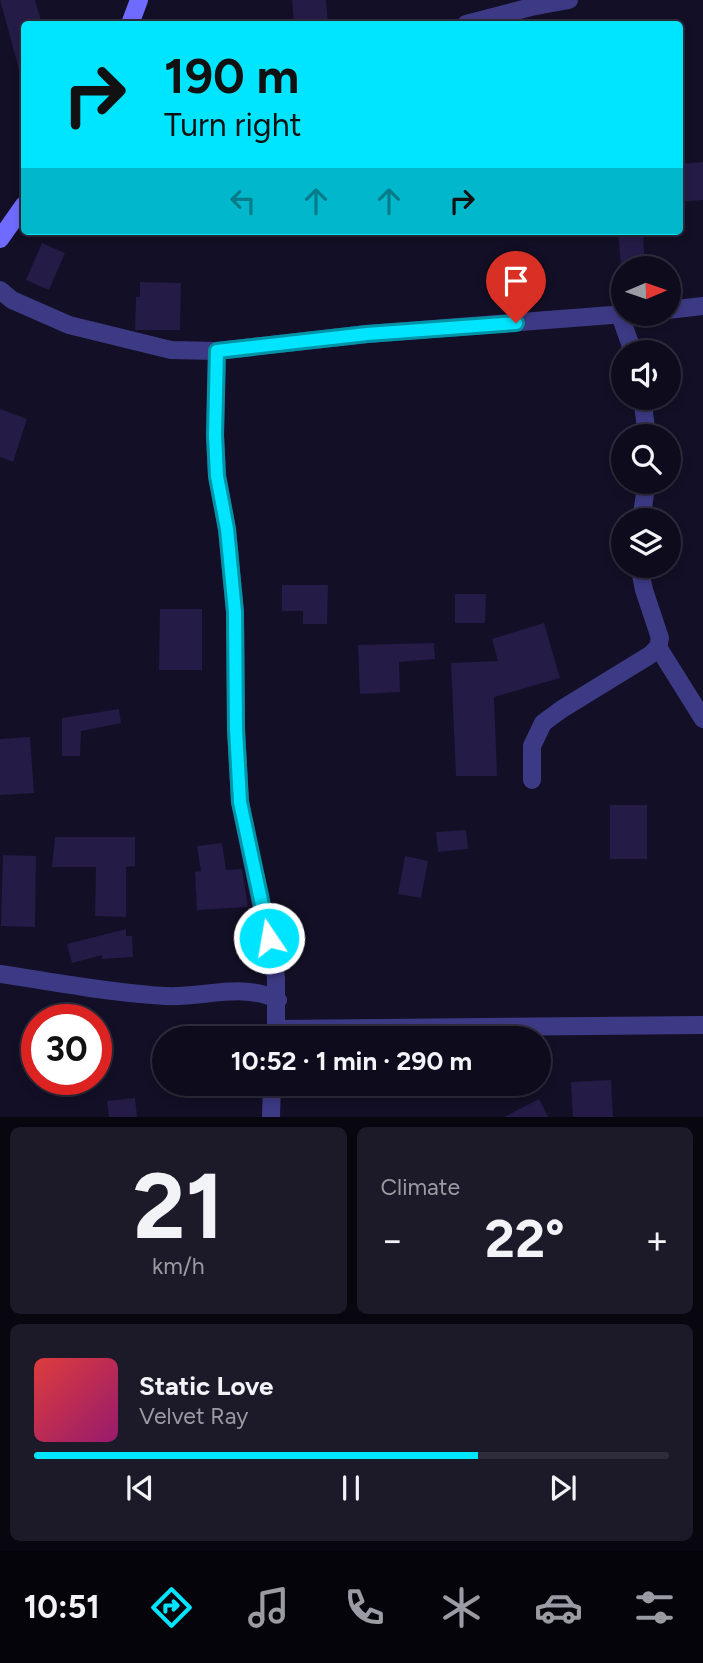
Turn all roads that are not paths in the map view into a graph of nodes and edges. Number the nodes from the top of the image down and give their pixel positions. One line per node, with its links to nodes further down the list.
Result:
1 (139, 0): 3 (main road)
2 (569, 0): 4 (street)
3 (131, 21)
4 (477, 21)
5 (21, 209): 6 (main road)
6 (0, 239)
7 (0, 290): 11 (street)
8 (703, 306): 9 (street)
9 (681, 309)
10 (611, 316): 11 (street)
11 (217, 351): 17 (street)
12 (642, 578): 13 (street)
13 (657, 647): 14 (street); 15 (street)
14 (703, 719)
15 (533, 780)
16 (0, 974): 17 (street)
17 (278, 1000): 19 (street)
18 (703, 1025): 20 (street)
19 (277, 1026)
20 (551, 1028)
21 (272, 1096): 22 (street)
22 (271, 1117)

